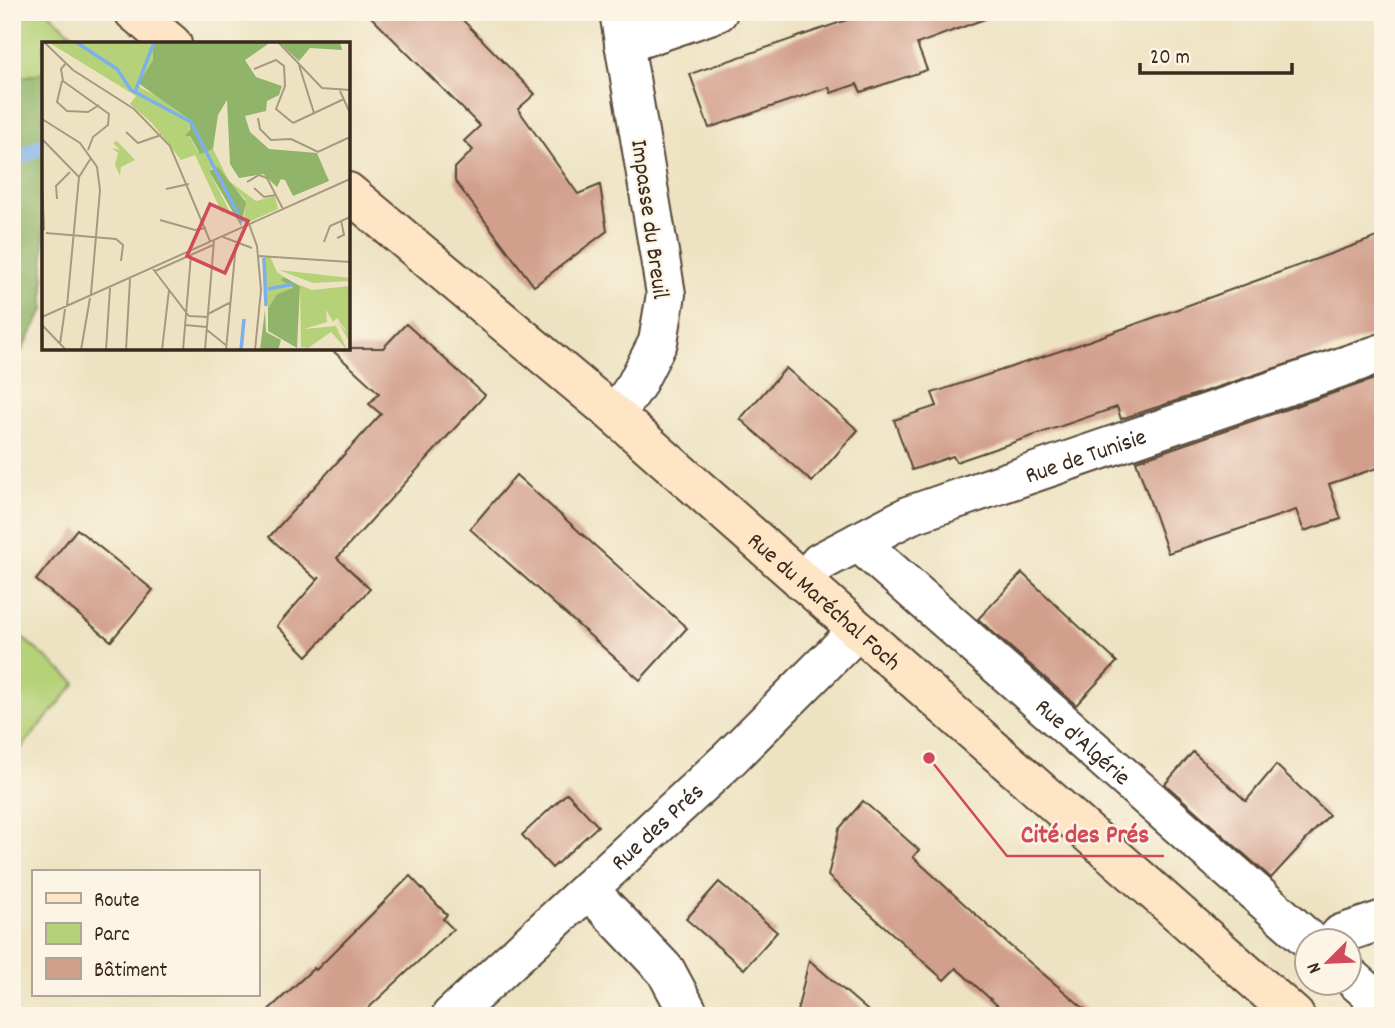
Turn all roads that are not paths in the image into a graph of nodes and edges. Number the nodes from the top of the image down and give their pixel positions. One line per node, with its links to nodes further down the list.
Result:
1 (134, 12): 4 (main road)
2 (718, 12): 3 (street)
3 (622, 28): 7 (street, Impasse du Breuil)
4 (170, 42)
5 (350, 194): 7 (main road, Rue du Maréchal Foch)
6 (1383, 353): 8 (street, Rue de Tunisie)
7 (615, 415): 9 (main road, Rue du Maréchal Foch)
8 (858, 542): 9 (street, Rue de Tunisie); 14 (street, Rue d'Algérie)
9 (803, 582): 10 (main road, Rue du Maréchal Foch)
10 (858, 630): 11 (street, Rue des Prés); 19 (main road, Rue du Maréchal Foch)
11 (588, 889): 17 (street, Rue des Prés); 18 (street)
12 (1383, 920): 13 (street)
13 (1364, 926)
14 (1294, 927)
15 (1364, 989): 16 (street)
16 (1383, 1005)
17 (451, 1016)
18 (690, 1016)
19 (1295, 1016)

